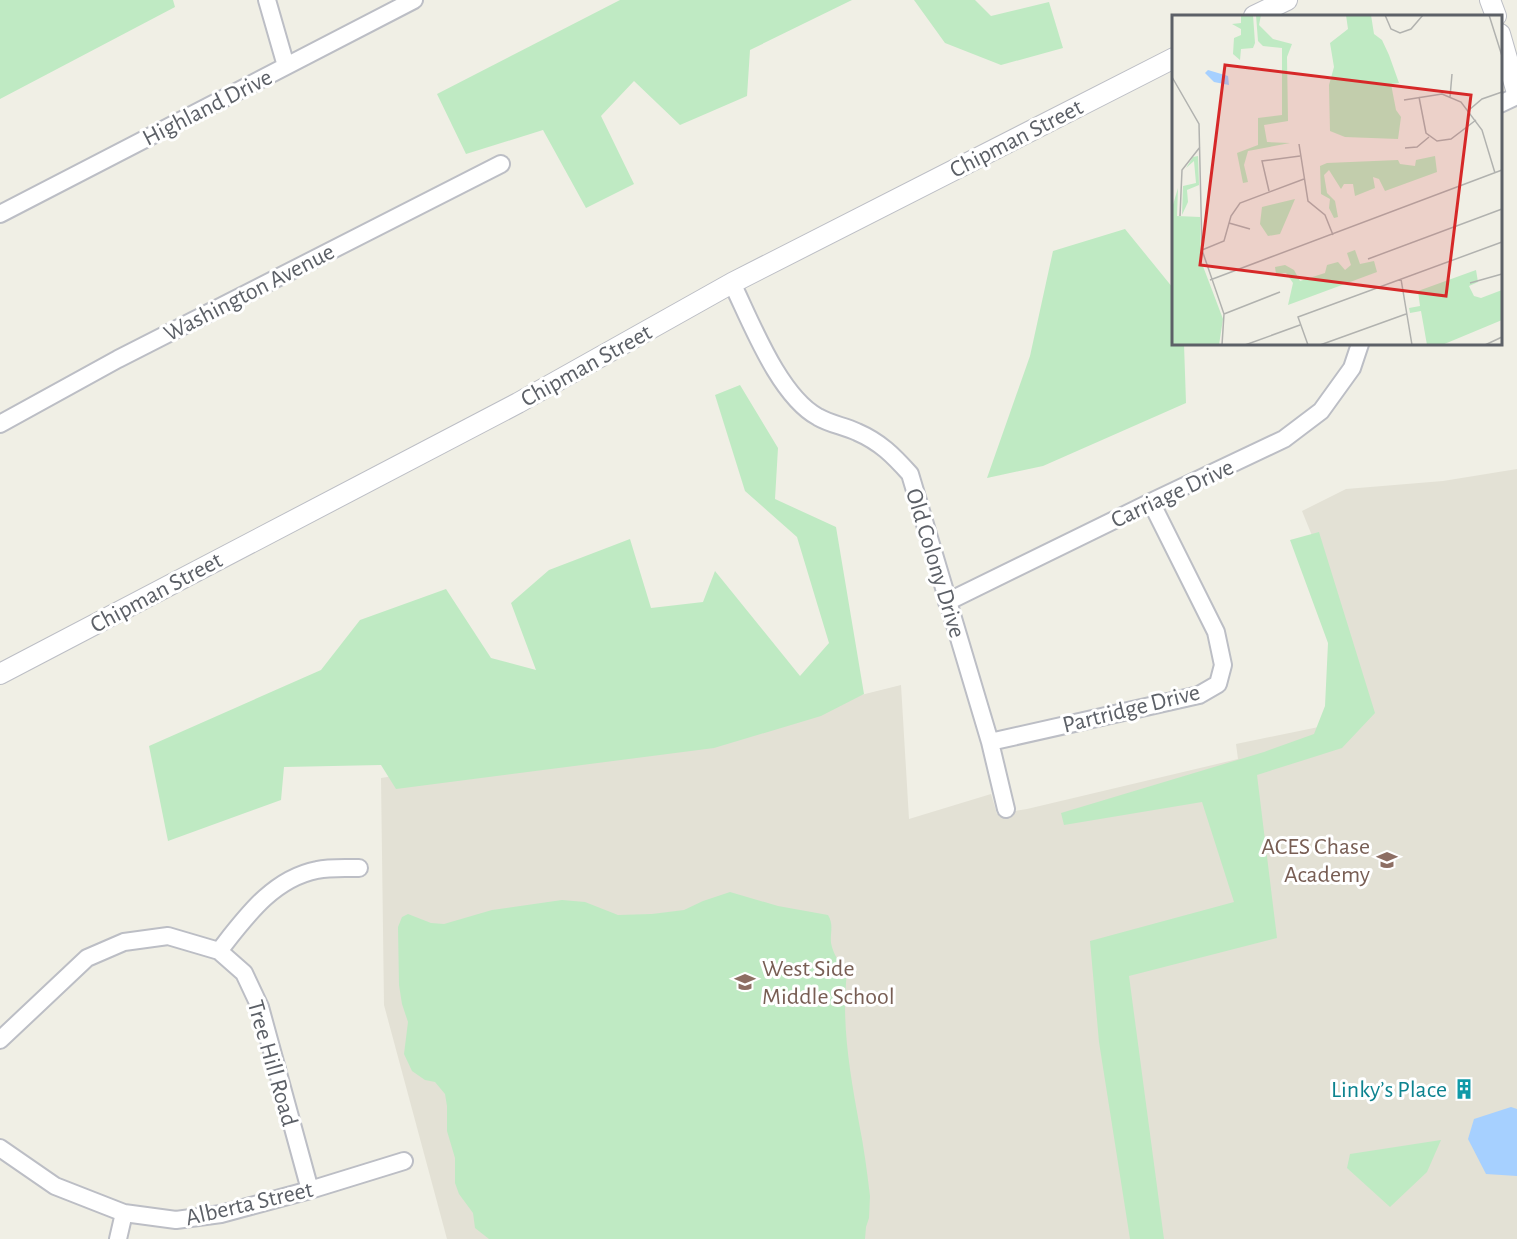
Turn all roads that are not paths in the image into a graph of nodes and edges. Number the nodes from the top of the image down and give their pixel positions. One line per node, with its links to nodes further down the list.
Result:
1 (267, 0): 9 (street)
2 (414, 0): 9 (street, Highland Drive)
3 (1287, 0): 5 (street)
4 (1490, 0): 6 (street)
5 (1256, 15)
6 (1496, 15)
7 (1502, 41): 10 (street)
8 (1172, 59): 14 (street, Chipman Street)
9 (286, 66): 13 (street, Highland Drive)
10 (1517, 95): 11 (street)
11 (1502, 103)
12 (501, 164): 16 (street, Washington Avenue)
13 (0, 214)
14 (732, 283): 18 (street, Old Colony Drive); 19 (street, Chipman Street)
15 (1360, 345): 17 (street, Carriage Drive)
16 (0, 424)
17 (1151, 502): 18 (street, Carriage Drive); 20 (street, Partridge Drive)
18 (947, 602): 20 (street, Old Colony Drive)
19 (0, 674)
20 (990, 742): 21 (street, Old Colony Drive)
21 (1006, 810)
22 (359, 867): 23 (street)
23 (219, 951): 24 (street, Tree Hill Road); 27 (street, Tree Hill Road)
24 (0, 1040)
25 (0, 1148): 28 (street, Alberta Street)
26 (404, 1161): 27 (street, Alberta Street)
27 (310, 1190): 28 (street, Alberta Street)
28 (123, 1213): 29 (street)
29 (118, 1239)

